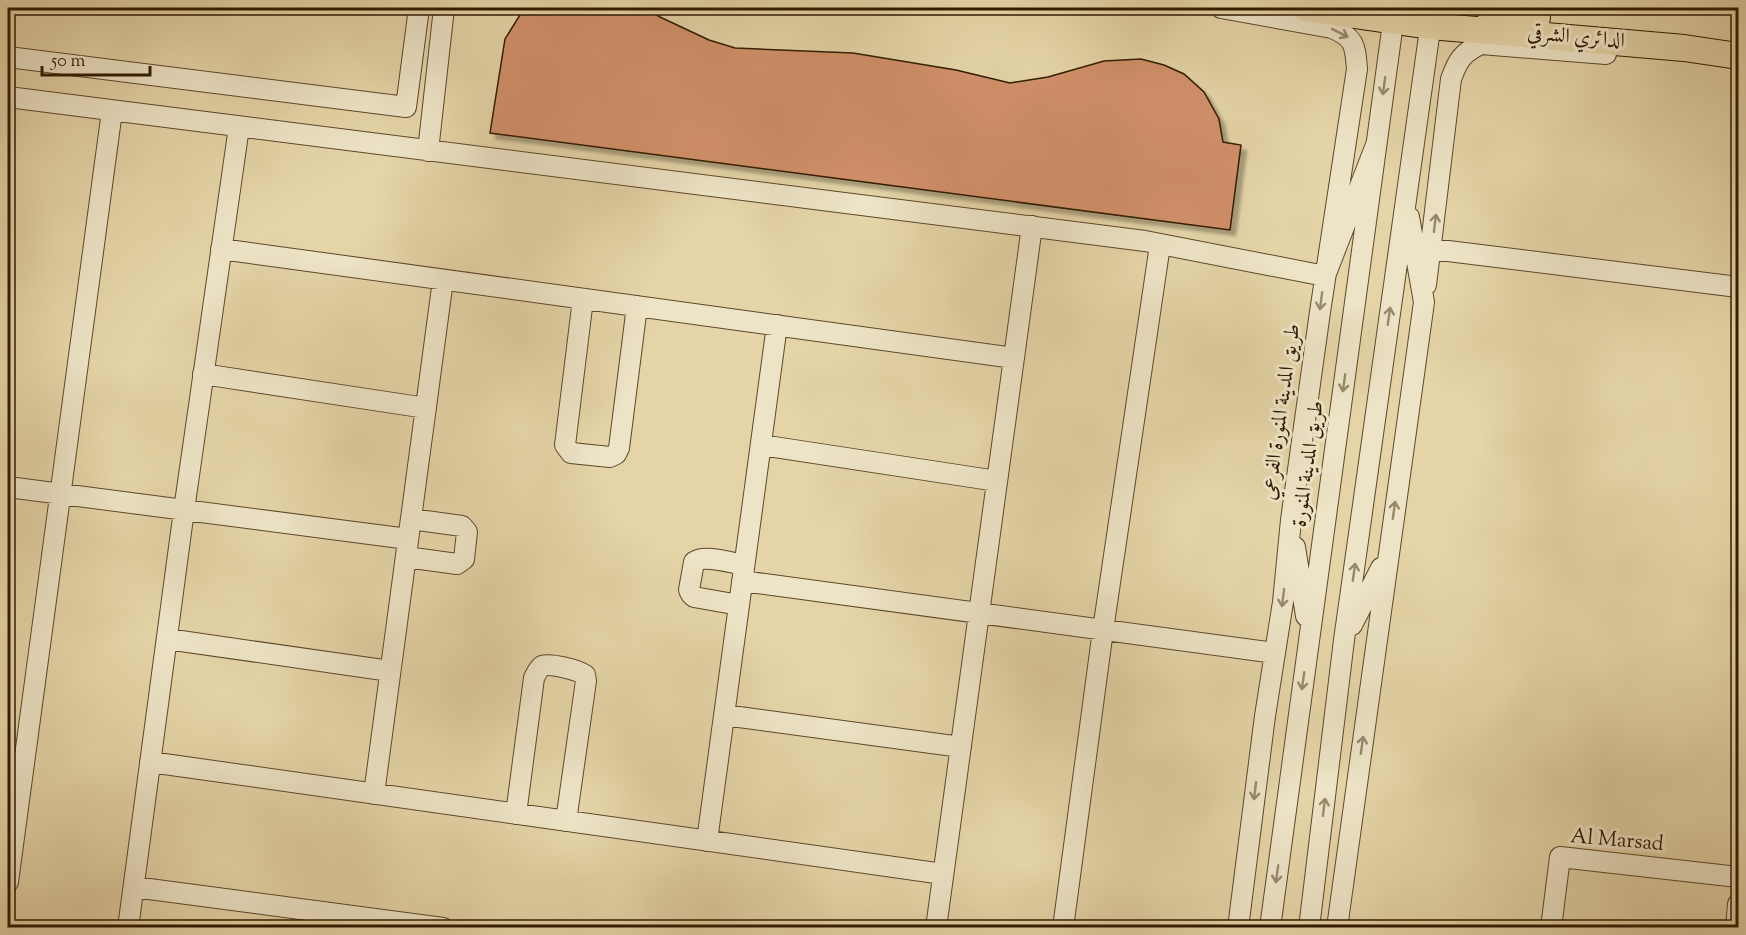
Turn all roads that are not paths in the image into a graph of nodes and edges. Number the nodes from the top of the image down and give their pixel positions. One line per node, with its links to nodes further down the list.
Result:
1 (419, 8): 10 (street)
2 (444, 8): 15 (street)
3 (1221, 8): 21 (street, طريق المدينة المنورة الفرعي, one-way to 21)
4 (1306, 8): 6 (main road, الدائري الشرقي)
5 (1488, 8): 8 (main road)
6 (1394, 14): 7 (main road, الدائري الشرقي); 14 (street, طريق المدينة المنورة, one-way to 14)
7 (1432, 17): 8 (main road, الدائري الشرقي); 16 (street)
8 (1684, 48): 9 (main road, الدائري الشرقي); 20 (street, one-way to 8)
9 (1738, 56)
10 (8, 57)
11 (8, 97): 12 (street)
12 (112, 111): 13 (street); 34 (street)
13 (239, 127): 15 (street); 19 (street)
14 (1377, 145): 21 (street); 45 (street, طريق المدينة المنورة, one-way to 45)
15 (428, 151): 17 (street)
16 (1406, 199): 25 (street); 46 (street, one-way to 16)
17 (1032, 226): 18 (street); 28 (street)
18 (1160, 244): 21 (street); 43 (street)
19 (221, 249): 22 (street); 29 (street)
20 (1432, 249): 23 (street); 25 (street)
21 (1325, 276): 37 (street, طريق المدينة المنورة الفرعي, one-way to 37)
22 (443, 280): 24 (street); 30 (street)
23 (1738, 287)
24 (583, 299): 26 (street); 26 (street)
25 (1424, 302): 39 (street, one-way to 25)
26 (637, 306): 27 (street)
27 (777, 325): 28 (street); 31 (street)
28 (1014, 358): 32 (street)
29 (203, 374): 30 (street); 35 (street)
30 (426, 408): 36 (street)
31 (761, 445): 32 (street); 40 (street)
32 (997, 481): 42 (street)
33 (8, 487): 34 (street)
34 (60, 494): 35 (street); 58 (street)
35 (184, 510): 38 (street); 44 (street)
36 (411, 519): 38 (street); 38 (street)
37 (1291, 520): 45 (street); 47 (street, طريق المدينة المنورة الفرعي, one-way to 47)
38 (407, 548): 48 (street)
39 (1388, 553): 46 (street); 69 (street, one-way to 39)
40 (743, 573): 41 (street); 41 (street); 42 (street)
41 (739, 605): 49 (street)
42 (979, 613): 43 (street); 50 (street)
43 (1103, 630): 47 (street); 67 (street)
44 (167, 639): 48 (street); 51 (street)
45 (1309, 639): 62 (street, طريق المدينة المنورة, one-way to 62)
46 (1344, 640): 63 (street, one-way to 46)
47 (1275, 653): 68 (street, طريق المدينة المنورة الفرعي, one-way to 68)
48 (390, 671): 52 (street)
49 (724, 715): 50 (street); 55 (street)
50 (961, 747): 56 (street)
51 (150, 762): 52 (street); 59 (street)
52 (374, 794): 53 (street)
53 (516, 814): 54 (street); 54 (street)
54 (566, 821): 55 (street)
55 (707, 841): 56 (street)
56 (943, 874): 66 (street)
57 (1738, 877): 70 (street, Al Marsad)
58 (8, 882)
59 (134, 887): 61 (street); 64 (street)
60 (1738, 904): 71 (street)
61 (357, 922): 65 (street)
62 (1268, 923)
63 (1311, 923)
64 (128, 927)
65 (443, 927)
66 (936, 927)
67 (1063, 927)
68 (1238, 927)
69 (1337, 927)
70 (1551, 927)
71 (1736, 927)

